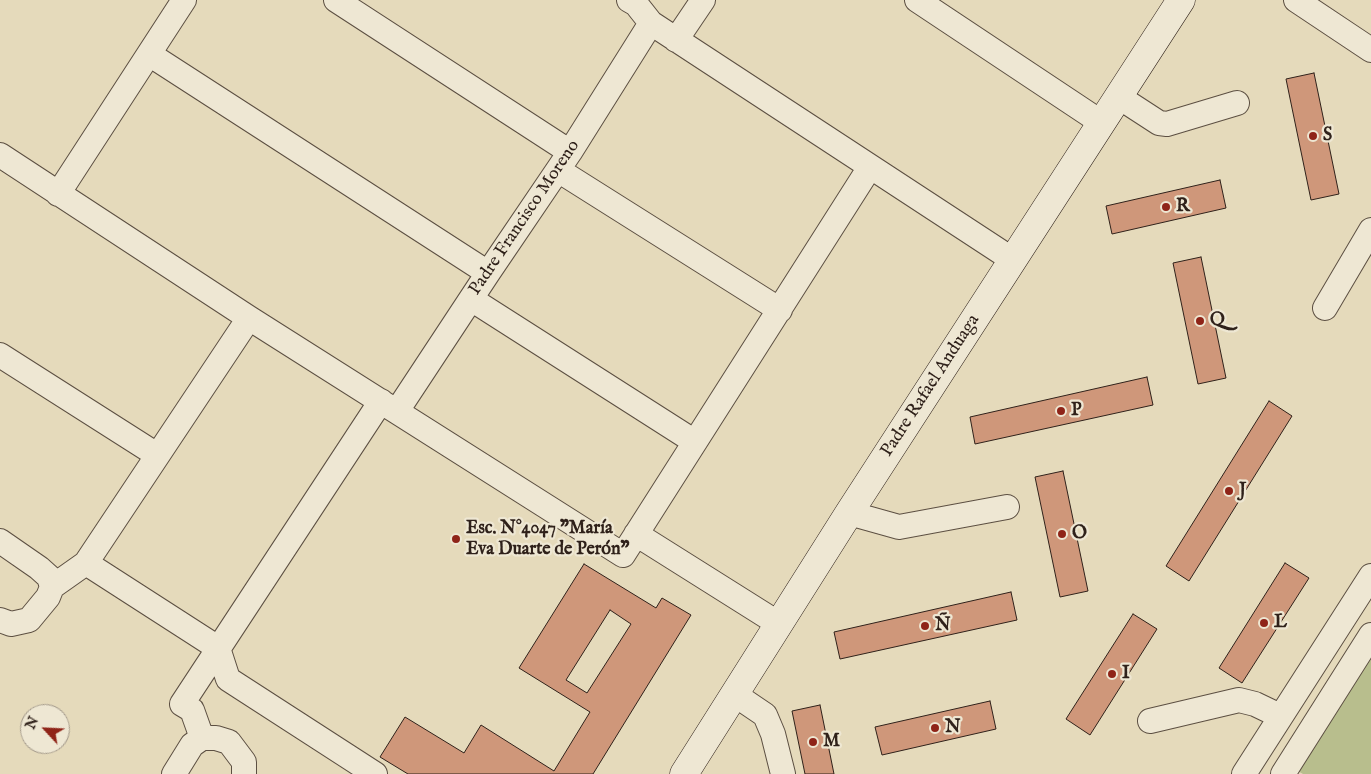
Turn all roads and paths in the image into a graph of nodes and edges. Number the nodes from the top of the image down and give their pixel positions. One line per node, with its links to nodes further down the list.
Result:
1 (184, 0): 11 (street)
2 (336, 0): 16 (street)
3 (629, 0): 8 (street)
4 (703, 0): 9 (street)
5 (916, 0): 14 (street)
6 (1181, 0): 12 (street, Padre Rafael Anduaga)
7 (1296, 0): 10 (street)
8 (651, 23): 9 (street); 16 (street, Padre Francisco Moreno)
9 (676, 40): 17 (street)
10 (1371, 50)
11 (149, 54): 18 (street); 21 (street)
12 (1119, 97): 13 (street); 14 (street, Padre Rafael Anduaga)
13 (1237, 103)
14 (1102, 122): 20 (street, Padre Rafael Anduaga)
15 (0, 155): 18 (street)
16 (564, 161): 21 (street, Padre Francisco Moreno); 24 (street)
17 (870, 167): 20 (street); 24 (street)
18 (58, 194): 25 (street)
19 (1371, 230): 23 (street)
20 (1013, 260): 31 (street, Padre Rafael Anduaga)
21 (488, 273): 22 (street, Padre Francisco Moreno)
22 (471, 299): 27 (street, Padre Francisco Moreno); 28 (street)
23 (1325, 308)
24 (780, 310): 28 (street)
25 (249, 318): 27 (street); 29 (street)
26 (0, 355): 29 (street)
27 (389, 406): 32 (street); 40 (street, Padre Francisco Moreno)
28 (695, 442): 32 (street)
29 (157, 455): 34 (street)
30 (1007, 507): 31 (street)
31 (849, 513): 38 (street, Padre Rafael Anduaga)
32 (636, 534): 38 (street)
33 (0, 541): 36 (street)
34 (86, 563): 36 (street); 40 (street)
35 (1371, 576): 42 (street)
36 (52, 587): 37 (street)
37 (0, 620)
38 (779, 624): 41 (street, Padre Rafael Anduaga)
39 (1371, 635): 46 (street)
40 (218, 648): 44 (street, Padre Francisco Moreno); 49 (street)
41 (734, 694): 50 (street, Padre Rafael Anduaga); 51 (street)
42 (1280, 716): 43 (street); 45 (street)
43 (1150, 721)
44 (202, 738): 47 (street); 48 (street)
45 (1258, 752): 46 (street); 52 (street)
46 (1287, 773)
47 (174, 774)
48 (244, 774)
49 (375, 774)
50 (684, 774)
51 (783, 774)
52 (1244, 774)

